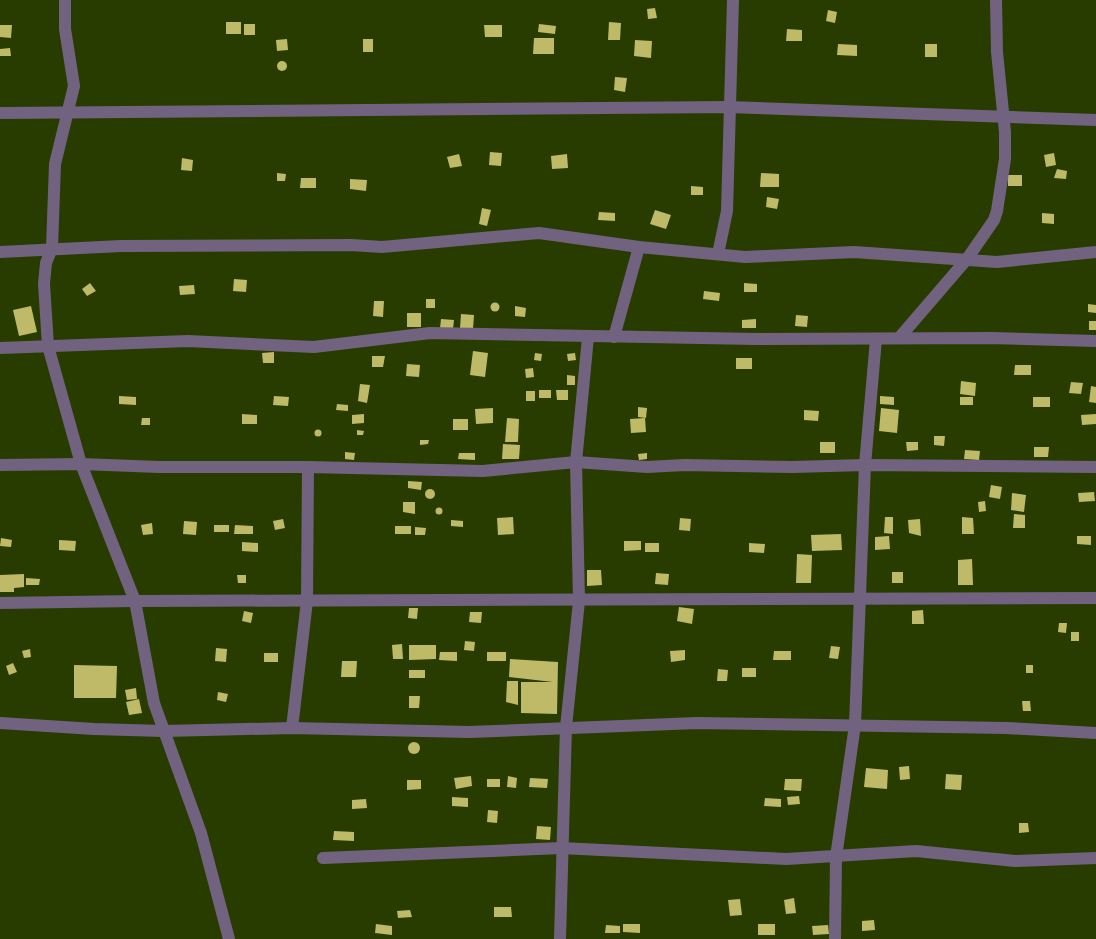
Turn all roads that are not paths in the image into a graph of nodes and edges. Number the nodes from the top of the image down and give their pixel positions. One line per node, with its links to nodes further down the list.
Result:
1 (65, 0): 6 (street)
2 (734, 0): 4 (street)
3 (996, 0): 7 (street)
4 (729, 107): 6 (street); 7 (street); 13 (street)
5 (0, 113): 6 (street)
6 (69, 114): 10 (street)
7 (1003, 118): 8 (street); 14 (street)
8 (1096, 120)
9 (639, 247): 10 (street); 13 (street); 16 (street)
10 (52, 248): 11 (street); 20 (street)
11 (0, 252)
12 (1096, 252): 14 (street)
13 (718, 254): 14 (street)
14 (967, 259): 17 (street)
15 (588, 337): 16 (street); 20 (street); 22 (street)
16 (614, 337): 18 (street)
17 (899, 338): 18 (street); 19 (street)
18 (876, 339): 25 (street)
19 (1096, 340)
20 (48, 346): 21 (street); 23 (street)
21 (0, 348)
22 (576, 462): 25 (street); 26 (street); 32 (street)
23 (81, 464): 24 (street); 26 (street); 30 (street)
24 (0, 465)
25 (865, 465): 27 (street); 28 (street)
26 (308, 467): 31 (street)
27 (1096, 467)
28 (858, 598): 29 (street); 32 (street); 35 (street)
29 (1096, 598)
30 (135, 601): 31 (street); 33 (street); 38 (street)
31 (307, 601): 32 (street); 37 (street)
32 (579, 601): 36 (street)
33 (0, 604)
34 (0, 723): 38 (street)
35 (855, 725): 36 (street); 39 (street); 41 (street)
36 (566, 727): 37 (street); 40 (street)
37 (292, 728): 38 (street)
38 (164, 731): 44 (street)
39 (1096, 733)
40 (561, 848): 41 (street); 42 (street); 45 (street)
41 (836, 856): 43 (street); 46 (street)
42 (323, 858)
43 (1096, 858)
44 (229, 939)
45 (560, 939)
46 (835, 939)

